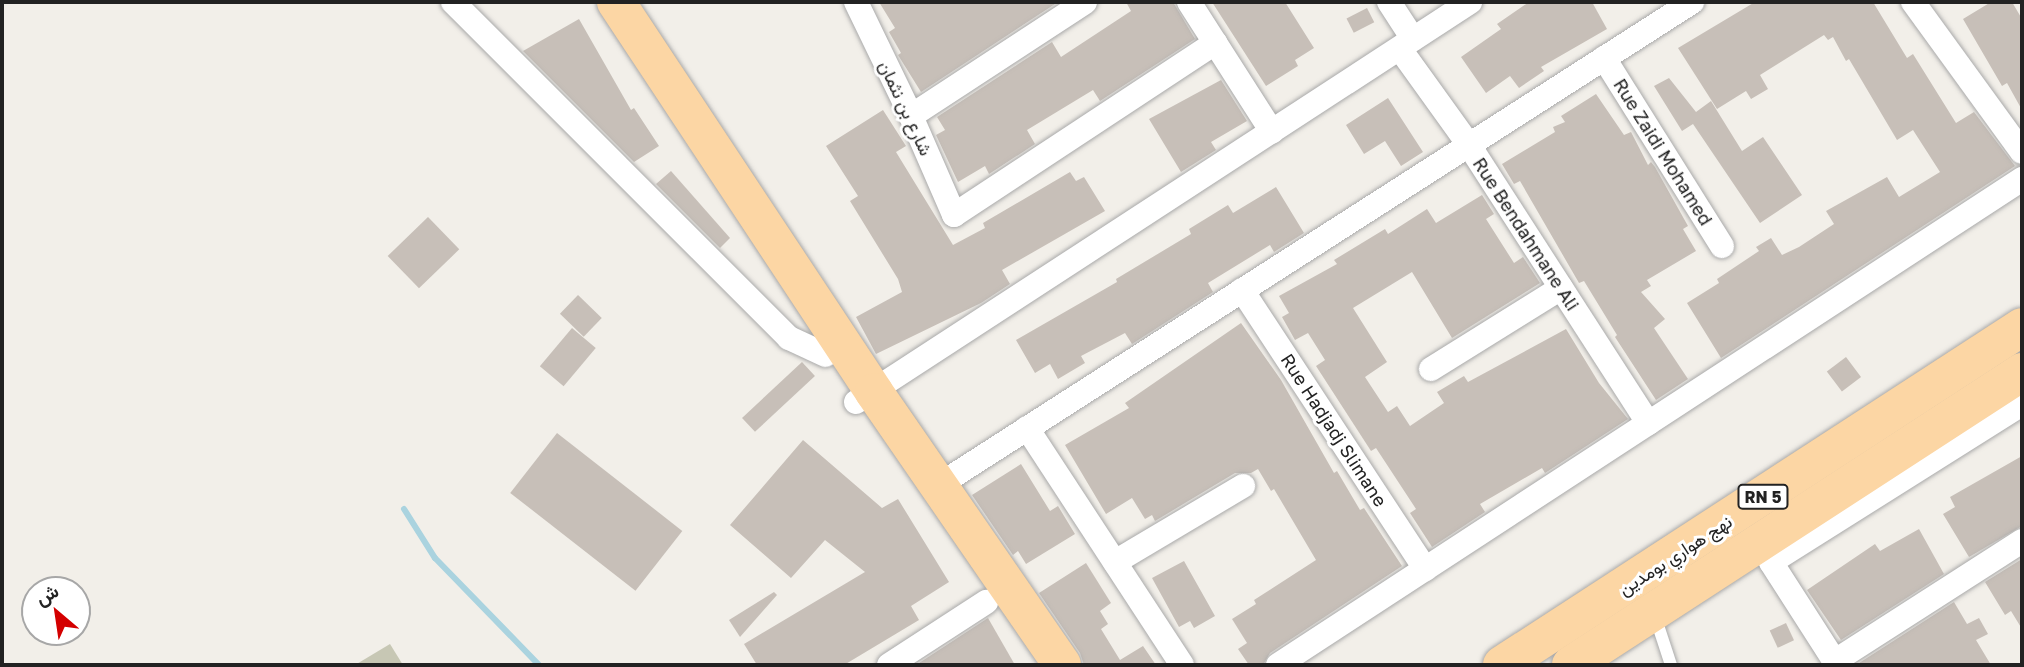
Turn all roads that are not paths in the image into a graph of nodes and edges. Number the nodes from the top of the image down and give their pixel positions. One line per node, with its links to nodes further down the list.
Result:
1 (453, 2): 23 (street)
2 (586, 2): 23 (main road)
3 (616, 2): 26 (main road)
4 (856, 2): 14 (street, شارع بن نثمان)
5 (1085, 2): 14 (street)
6 (1189, 2): 11 (street)
7 (1389, 2): 12 (street, Rue Bendahmane Ali)
8 (1470, 2): 12 (street)
9 (1692, 2): 13 (street)
10 (1913, 2): 17 (street)
11 (1215, 43): 14 (street, شارع بن نثمان); 15 (street)
12 (1407, 44): 15 (street); 16 (street, Rue Bendahmane Ali)
13 (1604, 58): 16 (street); 19 (street, Rue Zaidi Mohamed)
14 (911, 116)
15 (1272, 132): 26 (street)
16 (1469, 145): 20 (street, Rue Bendahmane Ali); 21 (street)
17 (2022, 152)
18 (2022, 179): 28 (street)
19 (1722, 246)
20 (1561, 288): 24 (street); 28 (street, Rue Bendahmane Ali)
21 (1242, 290): 29 (street); 36 (street, Rue Hadjadj Slimane)
22 (2022, 327): 33 (main road, نهج هواري بومدين / RN 5)
23 (825, 355): 26 (main road)
24 (1431, 369)
25 (2022, 372): 37 (main road, نهج هواري بومدين / RN 5)
26 (865, 397): 30 (main road); 39 (main road)
27 (2022, 404): 35 (street)
28 (1648, 423): 36 (street)
29 (1027, 428): 30 (street); 34 (street)
30 (939, 485): 43 (main road)
31 (1243, 486): 34 (street)
32 (2022, 541): 40 (street)
33 (1693, 543): 37 (street); 38 (main road, نهج هواري بومدين / RN 5)
34 (1115, 562): 44 (street)
35 (1771, 562): 37 (street); 40 (street)
36 (1425, 569): 45 (street)
37 (1716, 573): 38 (main road, نهج هواري بومدين / RN 5)
38 (1644, 596): 46 (main road, نهج هواري بومدين / RN 5); 47 (main road, نهج هواري بومدين / RN 5); 48 (lane)
39 (986, 602): 41 (street); 42 (main road)
40 (1836, 663)
41 (889, 665)
42 (1029, 665)
43 (1062, 665)
44 (1182, 665)
45 (1278, 665)
46 (1502, 665)
47 (1571, 665)
48 (1671, 665)

